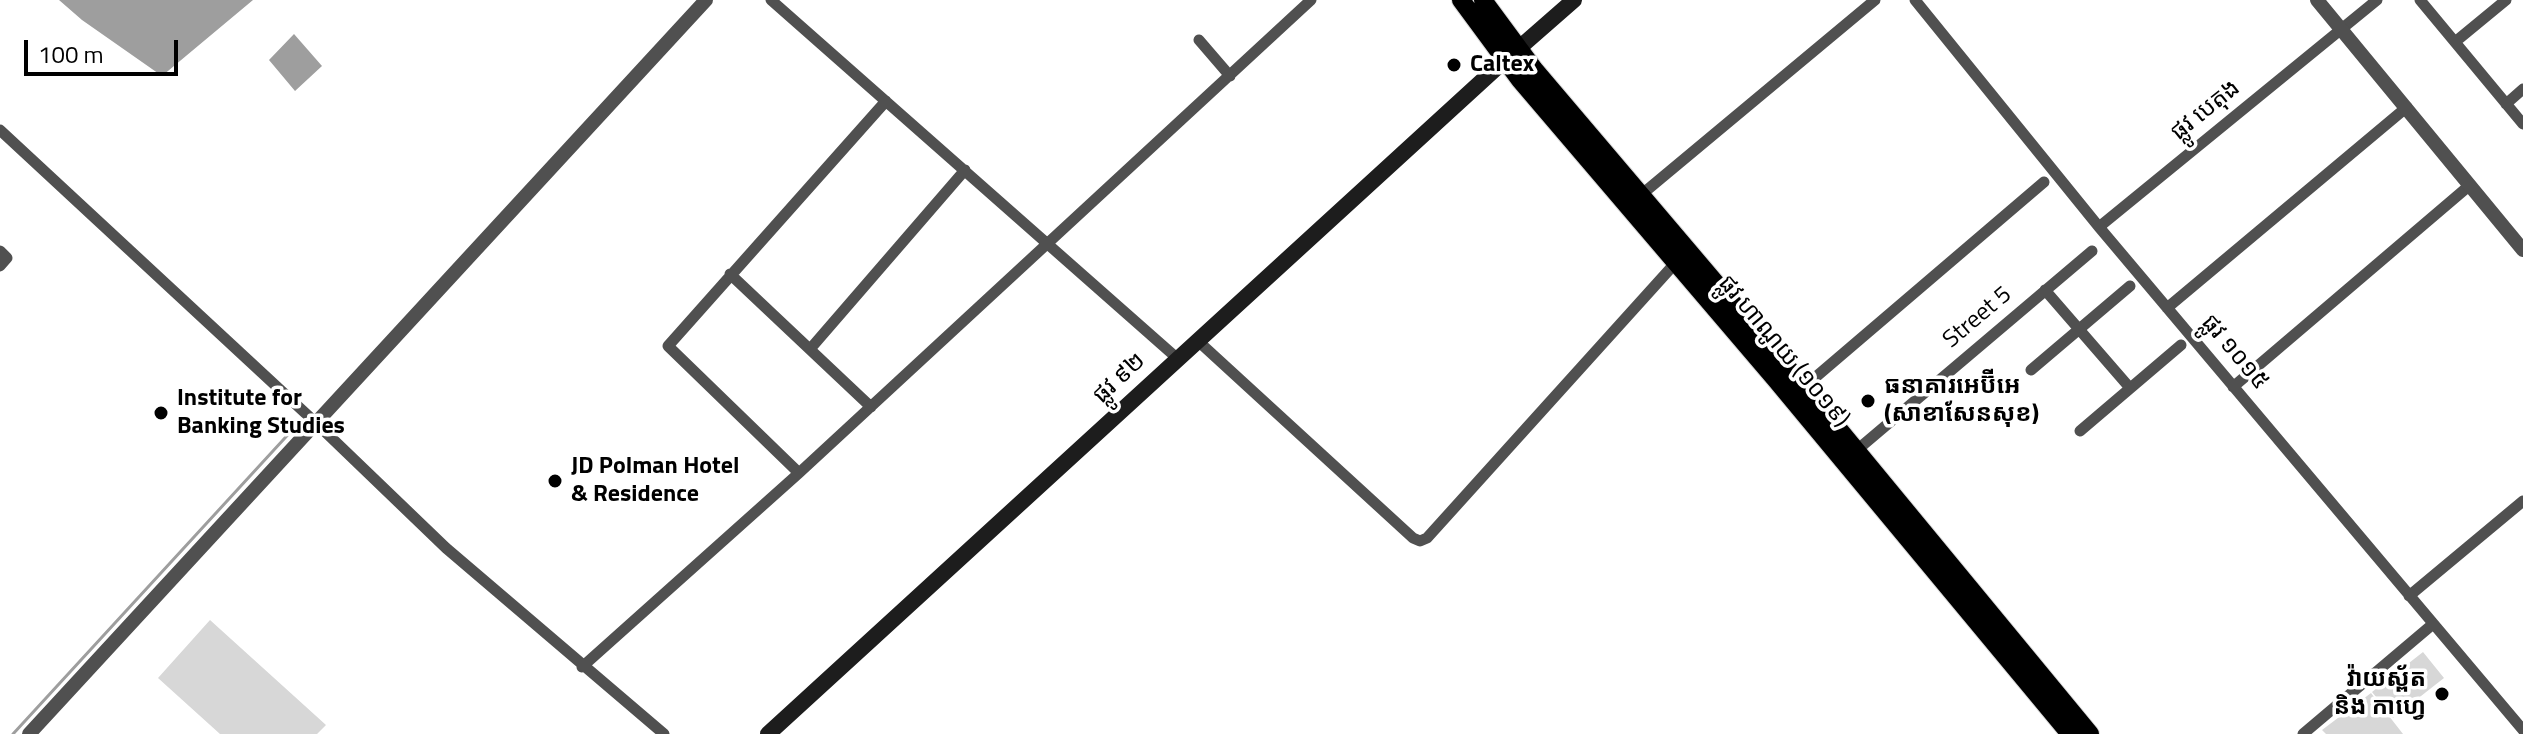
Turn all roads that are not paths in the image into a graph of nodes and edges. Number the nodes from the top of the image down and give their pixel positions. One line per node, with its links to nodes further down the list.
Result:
1 (706, 0): 49 (street)
2 (771, 0): 19 (street)
3 (1461, 0): 16 (main road, ផ្លូវ ហាណូយ (១០១៩))
4 (1483, 0): 16 (main road, ផ្លូវ ហាណូយ (១០១៩))
5 (1574, 0): 16 (main road, ផ្លូវ ៩២)
6 (1875, 0): 27 (street)
7 (1915, 0): 28 (street, ផ្លូវ ១០១៥)
8 (2317, 0): 13 (street)
9 (2377, 0): 13 (street, ផ្លូវ បេតុង)
10 (2420, 0): 15 (street)
11 (2506, 0): 15 (street)
12 (1305, 2): 17 (street)
13 (2341, 29): 21 (street); 28 (street, ផ្លូវ បេតុង)
14 (1199, 40): 17 (street)
15 (2455, 42): 20 (street)
16 (1512, 54): 27 (main road, ផ្លូវ ហាណូយ (១០១៩)); 33 (main road, ផ្លូវ ហាណូយ (១០១៩)); 40 (main road, ផ្លូវ ៩២)
17 (1230, 76): 29 (street)
18 (2523, 89): 20 (street)
19 (886, 101): 24 (street); 35 (street)
20 (2506, 104): 22 (street)
21 (2407, 107): 26 (street); 38 (street)
22 (2523, 124)
23 (0, 130): 49 (street)
24 (965, 170): 29 (street); 42 (street)
25 (2044, 182): 45 (street)
26 (2470, 185): 30 (street); 46 (street)
27 (1641, 195): 33 (main road, ផ្លូវ ហាណូយ (១០១៩))
28 (2099, 227): 38 (street, ផ្លូវ ១០១៥)
29 (1047, 242): 43 (street); 48 (street)
30 (2523, 250)
31 (0, 251): 34 (street)
32 (2092, 251): 37 (street, Street 5)
33 (1682, 256): 40 (street); 45 (main road, ផ្លូវ ហាណូយ (១០១៩)); 61 (main road, ផ្លូវ ហាណូយ (១០១៩))
34 (0, 266)
35 (730, 274): 42 (street); 52 (street)
36 (2130, 286): 39 (street)
37 (2045, 290): 39 (street); 51 (street, Street 5)
38 (2167, 308): 46 (street, ផ្លូវ ១០១៥)
39 (2079, 330): 44 (street); 47 (street)
40 (1198, 341): 43 (main road, ផ្លូវ ៩២)
41 (2181, 345): 47 (street)
42 (811, 348): 48 (street)
43 (1178, 359): 60 (main road, ផ្លូវ ៩២)
44 (2031, 370)
45 (1804, 387): 51 (main road, ផ្លូវ ហាណូយ (១០១៩))
46 (2233, 387): 54 (street, ផ្លូវ ១០១៥)
47 (2130, 388): 50 (street)
48 (871, 407): 52 (street)
49 (316, 423): 56 (street); 58 (street)
50 (2080, 431)
51 (1857, 450): 62 (main road, ផ្លូវ ហាណូយ (១០១៩))
52 (799, 473): 56 (street)
53 (2523, 501): 54 (street)
54 (2409, 596): 55 (street, ផ្លូវ ១០១៥)
55 (2433, 624): 57 (street, ផ្លូវ ១០១៥); 63 (street)
56 (582, 667): 59 (street)
57 (2523, 730)
58 (29, 734)
59 (664, 734)
60 (768, 734)
61 (2070, 734)
62 (2090, 734)
63 (2303, 734)

